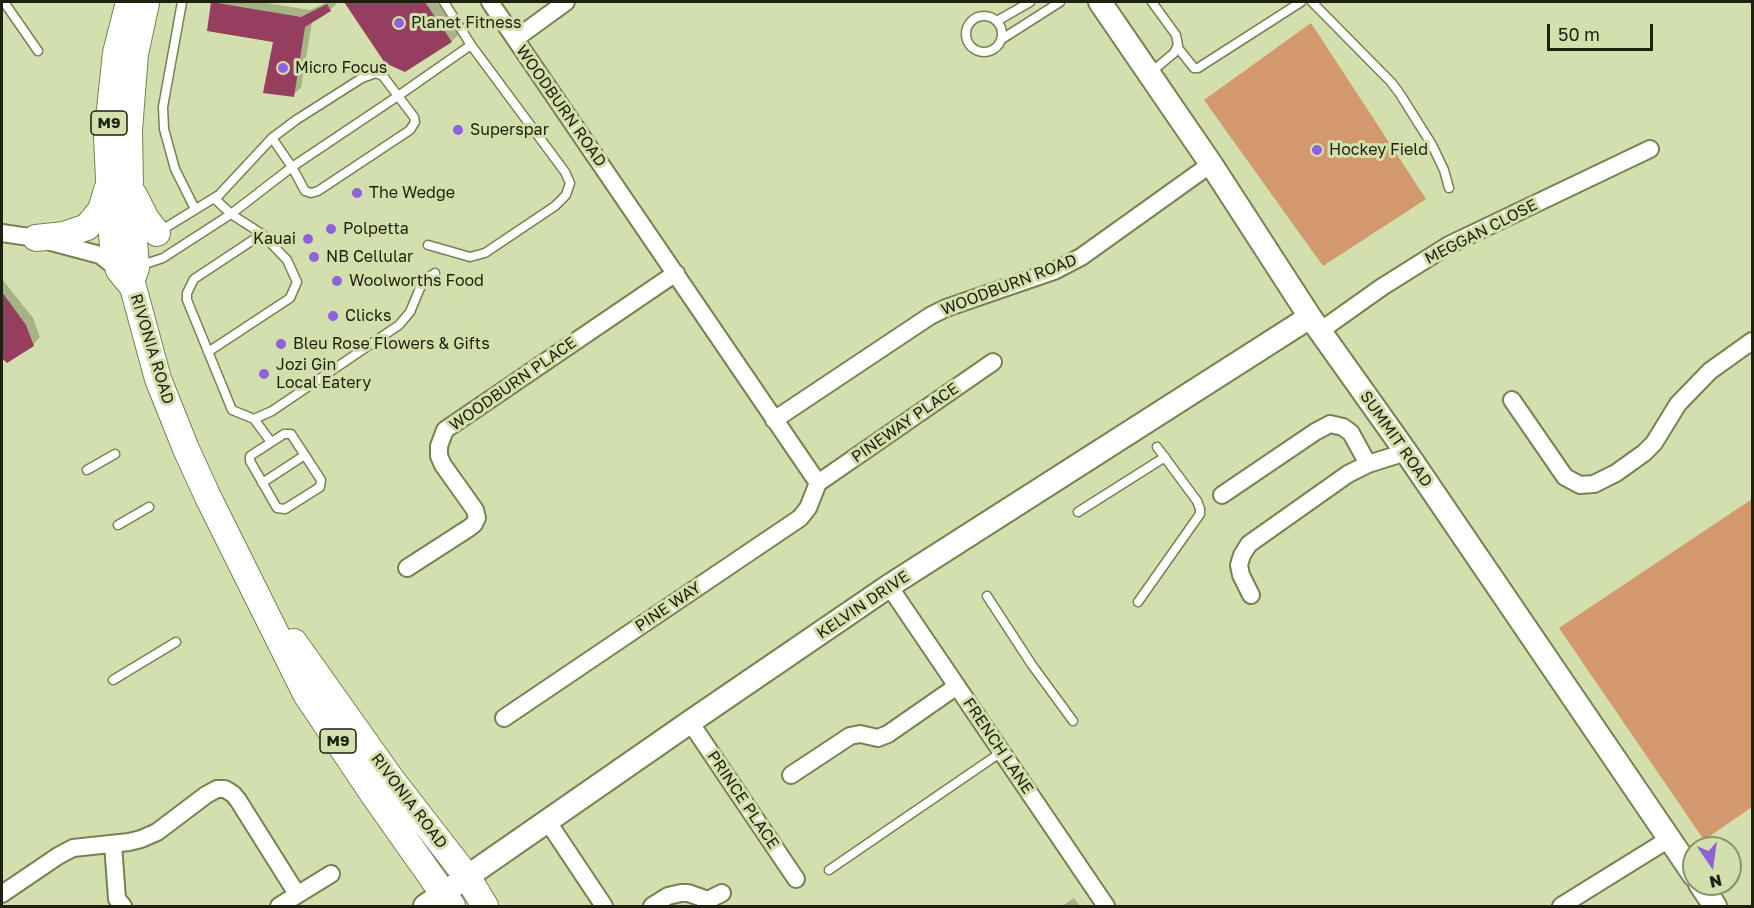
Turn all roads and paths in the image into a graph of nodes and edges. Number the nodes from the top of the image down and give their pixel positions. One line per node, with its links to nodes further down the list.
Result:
1 (4, 2): 19 (lane)
2 (129, 2): 26 (main road, RIVONIA ROAD / M9)
3 (146, 2): 26 (main road, RIVONIA ROAD / M9)
4 (182, 2): 29 (lane)
5 (444, 2): 17 (lane)
6 (490, 2): 15 (street, WOODBURN ROAD)
7 (566, 2): 15 (street)
8 (1030, 2): 14 (lane)
9 (1060, 2): 16 (lane)
10 (1100, 2): 20 (main road, SUMMIT ROAD)
11 (1152, 2): 18 (lane)
12 (1301, 2): 18 (lane)
13 (1312, 2): 27 (lane)
14 (997, 21): 16 (lane); 16 (lane)
15 (515, 39): 37 (street, WOODBURN ROAD)
16 (1002, 39)
17 (471, 45): 21 (lane); 34 (lane)
18 (1178, 48): 20 (lane)
19 (38, 51)
20 (1149, 74): 24 (main road, SUMMIT ROAD)
21 (399, 96): 22 (lane); 25 (lane); 25 (lane)
22 (272, 138): 25 (lane); 28 (lane)
23 (1650, 149): 38 (street, MEGGAN CLOSE)
24 (1211, 164): 38 (main road, SUMMIT ROAD); 44 (street, WOODBURN ROAD)
25 (292, 167): 30 (lane)
26 (120, 183): 33 (main road); 35 (main road, RIVONIA ROAD / M9); 35 (main road)
27 (1449, 188)
28 (214, 198): 29 (lane); 30 (lane)
29 (195, 209): 35 (lane)
30 (231, 214): 32 (lane); 35 (lane)
31 (4, 230): 33 (street)
32 (262, 234): 40 (lane); 40 (lane)
33 (36, 238): 35 (street)
34 (428, 245)
35 (131, 253): 60 (main road, RIVONIA ROAD / M9)
36 (435, 273): 43 (lane)
37 (676, 273): 44 (street, WOODBURN ROAD); 59 (street, WOODBURN PLACE)
38 (1315, 324): 47 (main road, SUMMIT ROAD); 61 (main road, KELVIN DRIVE)
39 (1752, 341): 42 (street)
40 (208, 352): 43 (lane)
41 (993, 362): 54 (street, PINEWAY PLACE)
42 (1512, 400)
43 (254, 419): 45 (lane)
44 (774, 420): 54 (street, WOODBURN ROAD)
45 (271, 442): 49 (lane); 53 (lane)
46 (1157, 447): 50 (lane)
47 (1407, 452): 51 (street); 74 (main road, SUMMIT ROAD)
48 (115, 454): 52 (lane)
49 (304, 454): 53 (lane); 53 (lane)
50 (1165, 457): 57 (lane); 64 (lane)
51 (1368, 464): 55 (street); 62 (street)
52 (87, 470)
53 (262, 483)
54 (818, 483): 68 (street, PINE WAY)
55 (1222, 495)
56 (149, 507): 58 (lane)
57 (1078, 512)
58 (118, 525)
59 (408, 568)
60 (250, 578): 79 (main road, RIVONIA ROAD / M9); 84 (main road, RIVONIA ROAD / M9)
61 (889, 586): 67 (street, FRENCH LANE); 70 (main road, KELVIN DRIVE)
62 (1251, 595)
63 (987, 596): 69 (lane)
64 (1138, 602)
65 (176, 642): 66 (lane)
66 (113, 680)
67 (957, 686): 71 (street, FRENCH LANE); 72 (street)
68 (504, 718)
69 (1072, 721)
70 (690, 722): 73 (main road, KELVIN DRIVE); 80 (street, PRINCE PLACE)
71 (1000, 753): 77 (lane); 90 (street, FRENCH LANE)
72 (791, 776)
73 (548, 822): 79 (main road, KELVIN DRIVE); 88 (street)
74 (1669, 839): 76 (main road, SUMMIT ROAD); 91 (street)
75 (113, 844): 82 (street); 83 (street); 85 (street)
76 (1682, 858)
77 (829, 870)
78 (331, 874): 83 (street)
79 (468, 878): 84 (main road, KELVIN DRIVE); 87 (main road, RIVONIA ROAD / M9)
80 (796, 879)
81 (722, 893): 89 (street)
82 (2, 894)
83 (297, 894): 86 (street)
84 (440, 902)
85 (116, 904)
86 (279, 906)
87 (485, 906)
88 (604, 906)
89 (652, 906)
90 (1106, 906)
91 (1561, 906)

